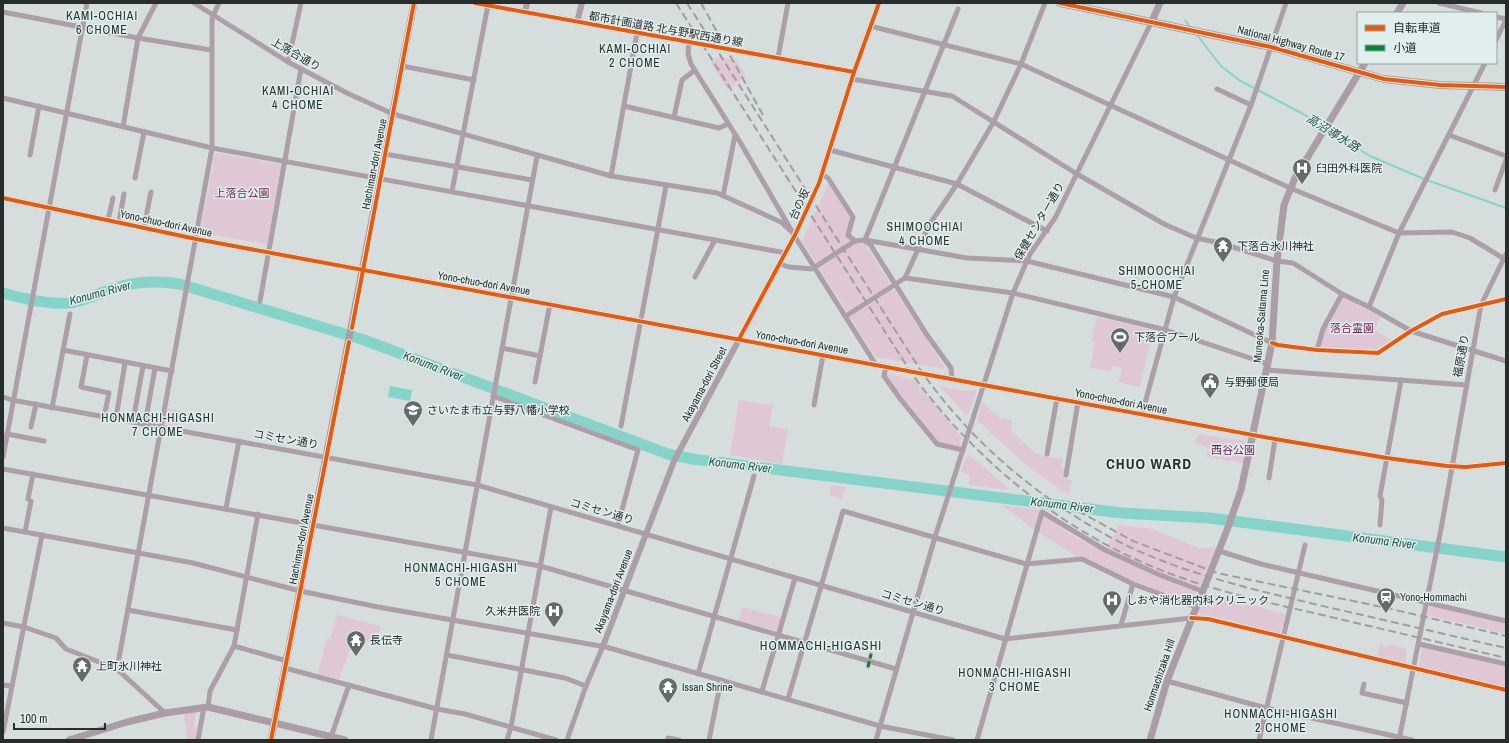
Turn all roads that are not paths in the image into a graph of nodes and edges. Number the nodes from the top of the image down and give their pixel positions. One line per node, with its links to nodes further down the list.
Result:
1 (87, 3): 29 (street)
2 (156, 3): 32 (street)
3 (194, 3): 25 (street, 上落合通り)
4 (219, 3): 25 (street)
5 (301, 3): 39 (street)
6 (414, 3): 43 (main road, Hachiman-dori Avenue)
7 (475, 3): 19 (street, 都市計画道路 北与野駅西通り線)
8 (527, 3): 22 (street)
9 (582, 3): 28 (street)
10 (788, 3): 38 (street)
11 (879, 3): 30 (street)
12 (1045, 3): 40 (street)
13 (1060, 3): 27 (highway, National Highway Route 17)
14 (1154, 3): 27 (main road)
15 (1160, 3): 27 (main road)
16 (1286, 3): 36 (street)
17 (1403, 3): 23 (main road)
18 (1439, 3): 24 (street)
19 (488, 5): 22 (street, 都市計画道路 北与野駅西通り線); 49 (street)
20 (958, 9): 35 (street)
21 (3, 12): 29 (street)
22 (525, 12): 28 (street, 都市計画道路 北与野駅西通り線)
23 (1398, 12)
24 (1477, 12)
25 (214, 16): 37 (street); 39 (street, 上落合通り)
26 (1506, 20): 33 (street)
27 (1152, 21): 36 (highway, National Highway Route 17); 58 (street, 保健センター通り)
28 (577, 22): 31 (street, 都市計画道路 北与野駅西通り線)
29 (82, 26): 32 (street); 59 (street)
30 (870, 26): 35 (street); 46 (street)
31 (637, 33): 34 (street, 都市計画道路 北与野駅西通り線); 57 (street)
32 (138, 38): 37 (street); 64 (street)
33 (1497, 38)
34 (689, 42): 38 (street, 都市計画道路 北与野駅西通り線); 45 (street)
35 (943, 45): 40 (street); 53 (street)
36 (1271, 47): 47 (highway, National Highway Route 17); 55 (street)
37 (211, 50): 69 (street)
38 (778, 58): 46 (street, 都市計画道路 北与野駅西通り線)
39 (288, 62): 44 (street, 上落合通り)
40 (1022, 64): 58 (street); 62 (street)
41 (1365, 64): 47 (main road, Muneoka-Saitama Line)
42 (1484, 64): 50 (street)
43 (402, 66): 49 (street); 60 (main road, Hachiman-dori Avenue)
44 (302, 69): 60 (street, 上落合通り); 77 (street)
45 (694, 70): 61 (street); 63 (street)
46 (854, 72): 48 (street)
47 (1359, 73): 50 (highway, National Highway Route 17); 88 (main road, Muneoka-Saitama Line)
48 (852, 79): 53 (street); 70 (street)
49 (474, 80): 66 (street)
50 (1473, 87): 51 (highway, National Highway Route 17); 68 (street)
51 (1506, 87)
52 (1216, 89): 55 (street)
53 (925, 92): 62 (street); 79 (street)
54 (3, 98): 56 (street)
55 (1251, 105): 75 (street)
56 (39, 106): 59 (street); 72 (street)
57 (624, 106): 61 (street); 82 (street)
58 (1111, 106): 75 (street); 81 (street, 保健センター通り)
59 (67, 113): 64 (street); 97 (street)
60 (393, 114): 66 (street, 上落合通り); 71 (main road, Hachiman-dori Avenue)
61 (674, 117): 63 (street)
62 (993, 123): 81 (street); 86 (street)
63 (728, 124): 67 (street)
64 (123, 127): 65 (street)
65 (144, 132): 69 (street); 83 (street)
66 (464, 135): 73 (street, 上落合通り); 78 (street)
67 (735, 135): 93 (street); 104 (street)
68 (1449, 135): 74 (street); 103 (street)
69 (212, 148): 77 (street); 106 (street)
70 (830, 150): 79 (street); 80 (street, 台の坂)
71 (385, 154): 78 (street); 84 (main road, Hachiman-dori Avenue)
72 (30, 155)
73 (537, 156): 82 (street, 上落合通り); 85 (street)
74 (1506, 156)
75 (1230, 159): 88 (street); 105 (street)
76 (1506, 160): 89 (street)
77 (285, 162): 84 (street); 111 (street)
78 (457, 167): 85 (street); 90 (street)
79 (894, 167): 86 (street); 108 (street)
80 (822, 174): 104 (street, 台の坂); 109 (street)
81 (1077, 174): 102 (street, 保健センター通り); 105 (street)
82 (611, 176): 87 (street, 上落合通り)
83 (135, 178)
84 (381, 178): 90 (street); 118 (main road, Hachiman-dori Avenue)
85 (532, 180): 96 (street)
86 (957, 184): 102 (street); 110 (street)
87 (666, 186): 93 (street, 上落合通り); 101 (street)
88 (1290, 188): 103 (street); 115 (main road, Muneoka-Saitama Line)
89 (1495, 190)
90 (452, 191): 96 (street)
91 (151, 192): 100 (street)
92 (124, 194): 99 (street)
93 (724, 196): 104 (street, 上落合通り)
94 (3, 198): 97 (street, Yono-chuo-dori Avenue)
95 (113, 198): 98 (street)
96 (527, 206): 101 (street); 124 (street)
97 (48, 208): 98 (street, Yono-chuo-dori Avenue); 161 (street)
98 (108, 220): 99 (street, Yono-chuo-dori Avenue)
99 (119, 222): 100 (street, Yono-chuo-dori Avenue)
100 (144, 227): 106 (street, Yono-chuo-dori Avenue)
101 (658, 229): 107 (street); 133 (street)
102 (1047, 230): 114 (street, 保健センター通り)
103 (1399, 233): 113 (street); 130 (street)
104 (795, 235): 112 (street, 台の坂); 117 (street)
105 (1196, 238): 115 (street); 125 (street)
106 (196, 239): 111 (street, Yono-chuo-dori Avenue); 152 (street)
107 (716, 240): 112 (street); 119 (street)
108 (865, 240): 109 (street); 110 (street); 121 (street)
109 (855, 241): 117 (street)
110 (919, 250): 114 (street); 120 (street)
111 (268, 252): 118 (street, Yono-chuo-dori Avenue); 127 (street)
112 (786, 253): 116 (street, 台の坂)
113 (1505, 258): 129 (street, 福原通り)
114 (1027, 261): 122 (street, 保健センター通り); 125 (street)
115 (1277, 261): 123 (street); 137 (main road, Muneoka-Saitama Line)
116 (780, 264): 117 (street); 136 (street, Akayama-dori Street)
117 (814, 268): 132 (street)
118 (363, 270): 124 (street, Yono-chuo-dori Avenue); 183 (main road, Hachiman-dori Avenue)
119 (695, 277)
120 (905, 278): 121 (street); 122 (street)
121 (895, 284): 132 (street); 153 (street)
122 (1013, 293): 134 (street); 156 (street, 保健センター通り)
123 (1342, 294): 130 (street); 140 (street)
124 (511, 297): 128 (street, Yono-chuo-dori Avenue); 138 (street)
125 (1174, 297): 134 (street); 137 (street)
126 (1506, 299): 129 (street)
127 (260, 301)
128 (550, 304): 133 (street, Yono-chuo-dori Avenue); 144 (street)
129 (1481, 305): 135 (street); 141 (street, 福原通り)
130 (1369, 307): 135 (street)
131 (70, 314): 139 (street)
132 (846, 316): 147 (street)
133 (641, 322): 136 (street, Yono-chuo-dori Avenue); 171 (street)
134 (1166, 330): 150 (street); 166 (street)
135 (1410, 331): 140 (street); 141 (street)
136 (739, 339): 143 (street, Yono-chuo-dori Avenue); 179 (street, Akayama-dori Street)
137 (1272, 343): 140 (street); 150 (main road, Muneoka-Saitama Line)
138 (502, 348): 144 (street); 158 (street)
139 (63, 350): 142 (street); 165 (street)
140 (1317, 350)
141 (1472, 350): 145 (street); 157 (street, 福原通り)
142 (87, 355): 146 (street); 167 (street)
143 (823, 355): 147 (street, Yono-chuo-dori Avenue); 164 (street)
144 (540, 356): 155 (street)
145 (1506, 361)
146 (125, 363): 148 (street); 168 (street)
147 (876, 365): 149 (street, Yono-chuo-dori Avenue)
148 (143, 366): 151 (street); 169 (street)
149 (886, 367): 153 (street, Yono-chuo-dori Avenue); 180 (street)
150 (1268, 367): 154 (street); 175 (main road, Muneoka-Saitama Line)
151 (154, 368): 152 (street); 170 (street)
152 (172, 371): 173 (street)
153 (952, 378): 156 (street, Yono-chuo-dori Avenue)
154 (1401, 380): 157 (street); 184 (street)
155 (535, 382)
156 (984, 384): 160 (street, Yono-chuo-dori Avenue); 180 (street, 保健センター通り)
157 (1466, 385): 186 (street, 福原通り)
158 (493, 395): 192 (street); 199 (street)
159 (3, 397): 161 (street, コミセン通り)
160 (1057, 398): 162 (street, Yono-chuo-dori Avenue); 181 (street)
161 (12, 400): 163 (street, コミセン通り); 174 (street)
162 (1078, 402): 166 (street, Yono-chuo-dori Avenue); 189 (street)
163 (36, 404): 165 (street, コミセン通り); 172 (street)
164 (814, 405)
165 (52, 408): 167 (street, コミセン通り)
166 (1142, 414): 175 (street, Yono-chuo-dori Avenue)
167 (104, 417): 168 (street, コミセン通り)
168 (116, 418): 169 (street, コミセン通り)
169 (133, 421): 170 (street, コミセン通り)
170 (145, 424): 173 (street, コミセン通り)
171 (621, 426)
172 (31, 427)
173 (162, 428): 178 (street, コミセン通り); 193 (street)
174 (7, 434): 177 (street); 182 (street)
175 (1253, 435): 176 (street, Yono-chuo-dori Avenue); 206 (main road, Muneoka-Saitama Line)
176 (1275, 439): 184 (street, Yono-chuo-dori Avenue); 191 (street)
177 (44, 441)
178 (239, 441): 183 (street, コミセン通り); 195 (street)
179 (680, 450): 202 (street, Akayama-dori Avenue)
180 (963, 450): 204 (street, 保健センター通り)
181 (1046, 454)
182 (3, 457)
183 (327, 457): 192 (street, コミセン通り); 197 (main road, Hachiman-dori Avenue)
184 (1387, 458): 186 (street, Yono-chuo-dori Avenue); 198 (street)
185 (1506, 463): 186 (street, Yono-chuo-dori Avenue)
186 (1452, 467): 220 (street, 福原通り)
187 (3, 469): 188 (street)
188 (33, 474): 193 (street); 201 (street)
189 (1066, 475)
190 (754, 476): 209 (street)
191 (1269, 478)
192 (477, 485): 194 (street, コミセン通り); 207 (street)
193 (149, 495): 195 (street); 208 (street)
194 (551, 507): 199 (street, コミセン通り); 211 (street)
195 (226, 508): 196 (street)
196 (258, 514): 197 (street); 213 (street)
197 (314, 524): 207 (street); 219 (main road, Hachiman-dori Avenue)
198 (1380, 525)
199 (618, 526): 202 (street, コミセン通り)
200 (3, 528): 201 (street)
201 (25, 532): 203 (street)
202 (646, 534): 209 (street, コミセン通り); 217 (street, Akayama-dori Avenue)
203 (42, 536): 208 (street); 230 (street)
204 (935, 537): 210 (street); 216 (street); 223 (street)
205 (1305, 544): 212 (street)
206 (1219, 551): 212 (street); 218 (main road)
207 (465, 552): 211 (street); 226 (street)
208 (138, 553): 213 (street); 222 (street)
209 (731, 560): 214 (street, コミセン通り); 224 (street)
210 (1026, 564): 215 (street); 218 (street); 235 (street)
211 (540, 566): 217 (street); 232 (street)
212 (1298, 572): 220 (street); 234 (street)
213 (246, 576): 219 (street); 231 (street)
214 (795, 578): 216 (street, コミセン通り); 233 (street)
215 (1133, 584): 221 (street); 229 (street)
216 (822, 585): 223 (street, コミセン通り); 236 (street)
217 (624, 590): 224 (street); 239 (street, Akayama-dori Avenue)
218 (1202, 591): 221 (main road)
219 (300, 592): 226 (street); 243 (main road, Hachiman-dori Avenue)
220 (1426, 602): 227 (street); 237 (street, 福原通り)
221 (1196, 607): 225 (main road)
222 (128, 610): 231 (street); 246 (street)
223 (913, 612): 235 (street, コミセン通り); 247 (street)
224 (714, 616): 233 (street); 249 (street)
225 (1191, 618): 229 (street, コミセン通り); 234 (street); 251 (main road, Honmachizaka Hill)
226 (452, 620): 232 (street); 241 (street)
227 (1506, 621)
228 (3, 623): 230 (street)
229 (1121, 625): 235 (street, コミセン通り)
230 (24, 627): 246 (street); 255 (street)
231 (237, 630): 238 (street)
232 (528, 634): 239 (street); 248 (street)
233 (778, 634): 236 (street); 258 (street)
234 (1282, 638): 245 (street); 262 (street)
235 (1006, 639): 284 (street)
236 (805, 642): 247 (street); 259 (street)
237 (1419, 644): 242 (street); 245 (street, 福原通り)
238 (234, 646): 243 (street); 261 (street)
239 (603, 646): 249 (street); 256 (street, Akayama-dori Avenue)
240 (872, 654): 244 (street)
241 (447, 655): 248 (street); 263 (street)
242 (1506, 664)
243 (286, 665): 254 (street); 265 (main road, Hachiman-dori Avenue)
244 (868, 667)
245 (1415, 668): 257 (street); 260 (street, 福原通り)
246 (117, 669): 264 (street)
247 (896, 669): 266 (street)
248 (521, 670): 256 (street); 267 (street)
249 (698, 674): 250 (street)
250 (721, 680): 258 (street); 281 (street)
251 (1167, 681): 262 (street); 285 (main road, Honmachizaka Hill)
252 (3, 684): 255 (street)
253 (1364, 684): 260 (street)
254 (349, 685): 263 (street); 269 (street)
255 (12, 686): 268 (street)
256 (586, 686): 279 (street, Akayama-dori Avenue)
257 (1506, 690)
258 (762, 691): 259 (street)
259 (788, 698): 266 (street)
260 (1407, 703): 271 (street, 福原通り)
261 (206, 707): 264 (main road); 265 (main road); 273 (street)
262 (1266, 708): 271 (street); 286 (street)
263 (437, 709): 267 (street); 276 (street)
264 (166, 713): 272 (main road)
265 (274, 724): 269 (main road); 274 (main road, Hachiman-dori Avenue)
266 (880, 726): 282 (street); 283 (street)
267 (511, 727): 277 (street); 278 (street)
268 (3, 732)
269 (331, 737): 275 (main road)
270 (668, 738): 280 (street)
271 (1400, 739): 287 (street)
272 (69, 740)
273 (198, 740)
274 (271, 740)
275 (345, 740)
276 (431, 740)
277 (507, 740)
278 (556, 740)
279 (567, 740)
280 (678, 740)
281 (709, 740)
282 (876, 740)
283 (953, 740)
284 (977, 740)
285 (1150, 740)
286 (1259, 740)
287 (1412, 740)

